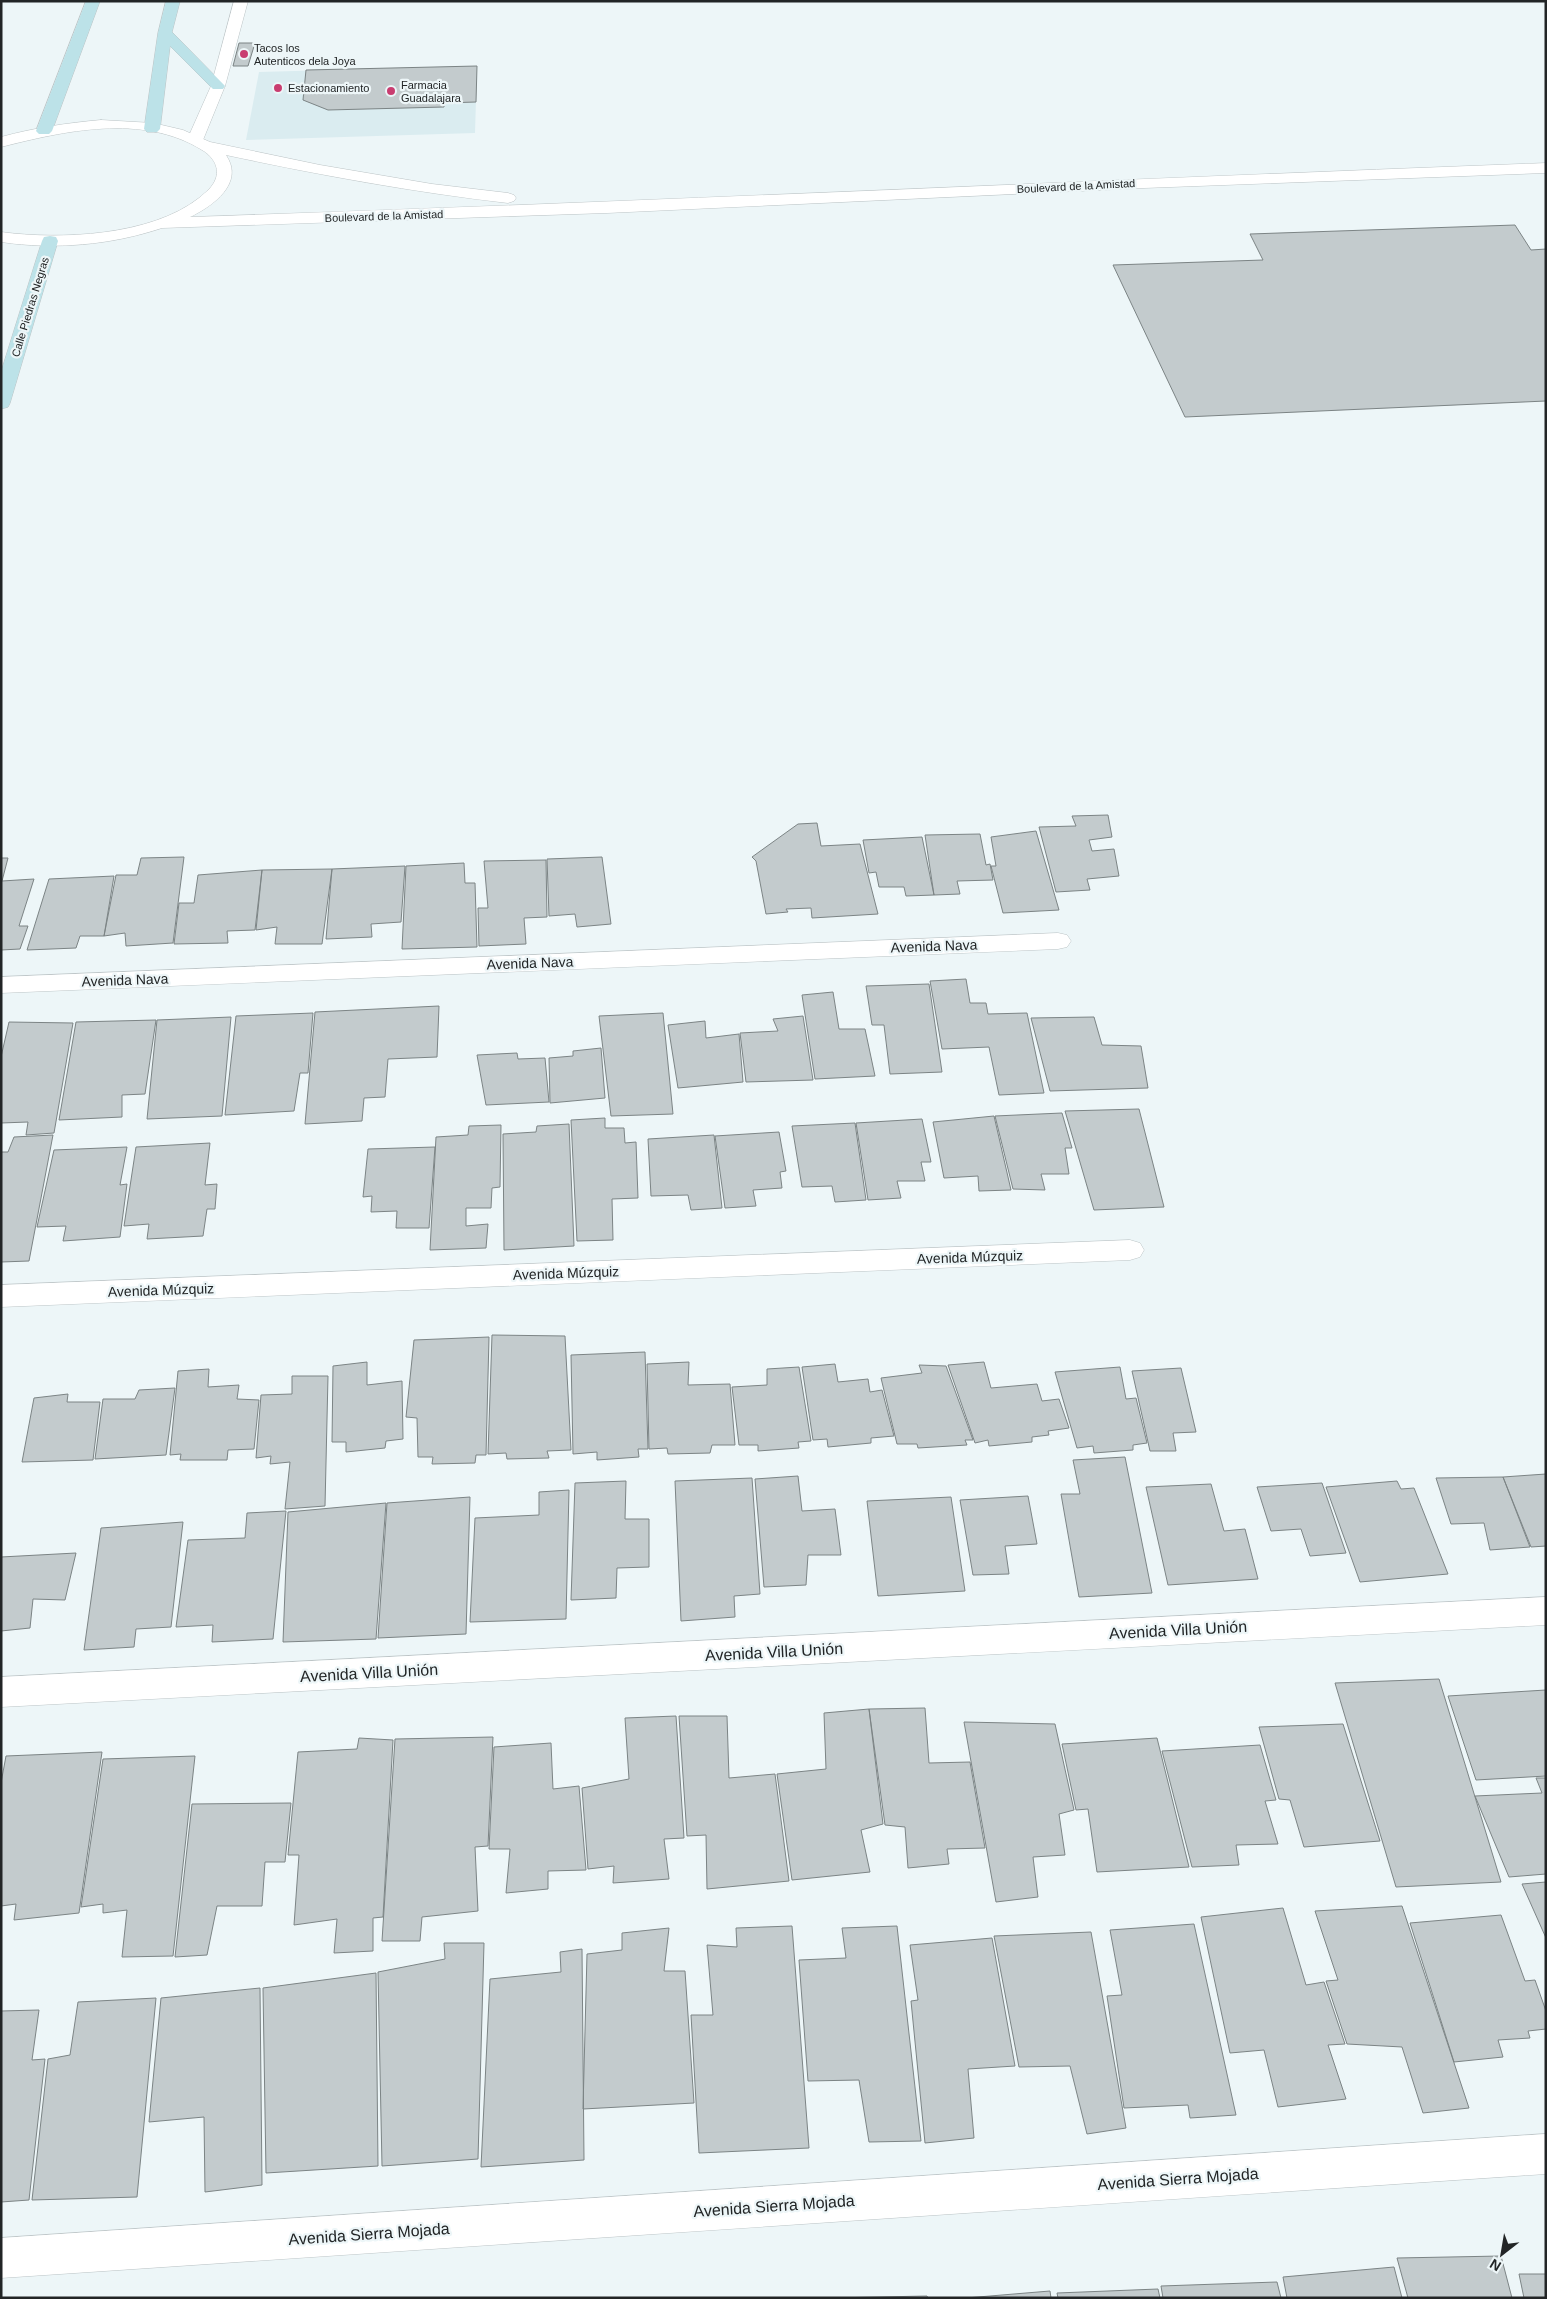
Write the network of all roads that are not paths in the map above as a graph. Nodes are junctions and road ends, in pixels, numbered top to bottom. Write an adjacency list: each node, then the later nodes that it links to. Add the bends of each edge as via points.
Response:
1 (94, 1): 7 (main road)
2 (173, 1): 4 (main road)
3 (241, 1): 5 (street)
4 (165, 33): 5 (main road); 6 (main road)
5 (218, 86): 9 (street)
6 (152, 128): 7 (street, Boulevard de la Amistad, via 100,126); 9 (street, Boulevard de la Amistad)
7 (44, 131): 8 (street, Boulevard de la Amistad)
8 (1, 142)
9 (201, 143): 11 (street, Boulevard de la Amistad, via 298,166 396,183); 12 (street, via 222,160 225,176 214,193 193,209)
10 (1546, 168): 11 (street, Boulevard de la Amistad)
11 (607, 208): 12 (street, Boulevard de la Amistad)
12 (161, 223): 14 (street, via 127,233)
13 (2, 238): 14 (street)
14 (50, 241): 15 (main road, Calle Piedras Negras)
15 (1, 403)
16 (1058, 941): 17 (street, Avenida Nava)
17 (1, 985)
18 (1130, 1250): 19 (street, Avenida Múzquiz)
19 (1, 1296)
20 (1546, 1611): 21 (street, Avenida Villa Unión)
21 (1, 1692)
22 (1546, 2154): 23 (street, Avenida Sierra Mojada)
23 (1, 2258)

